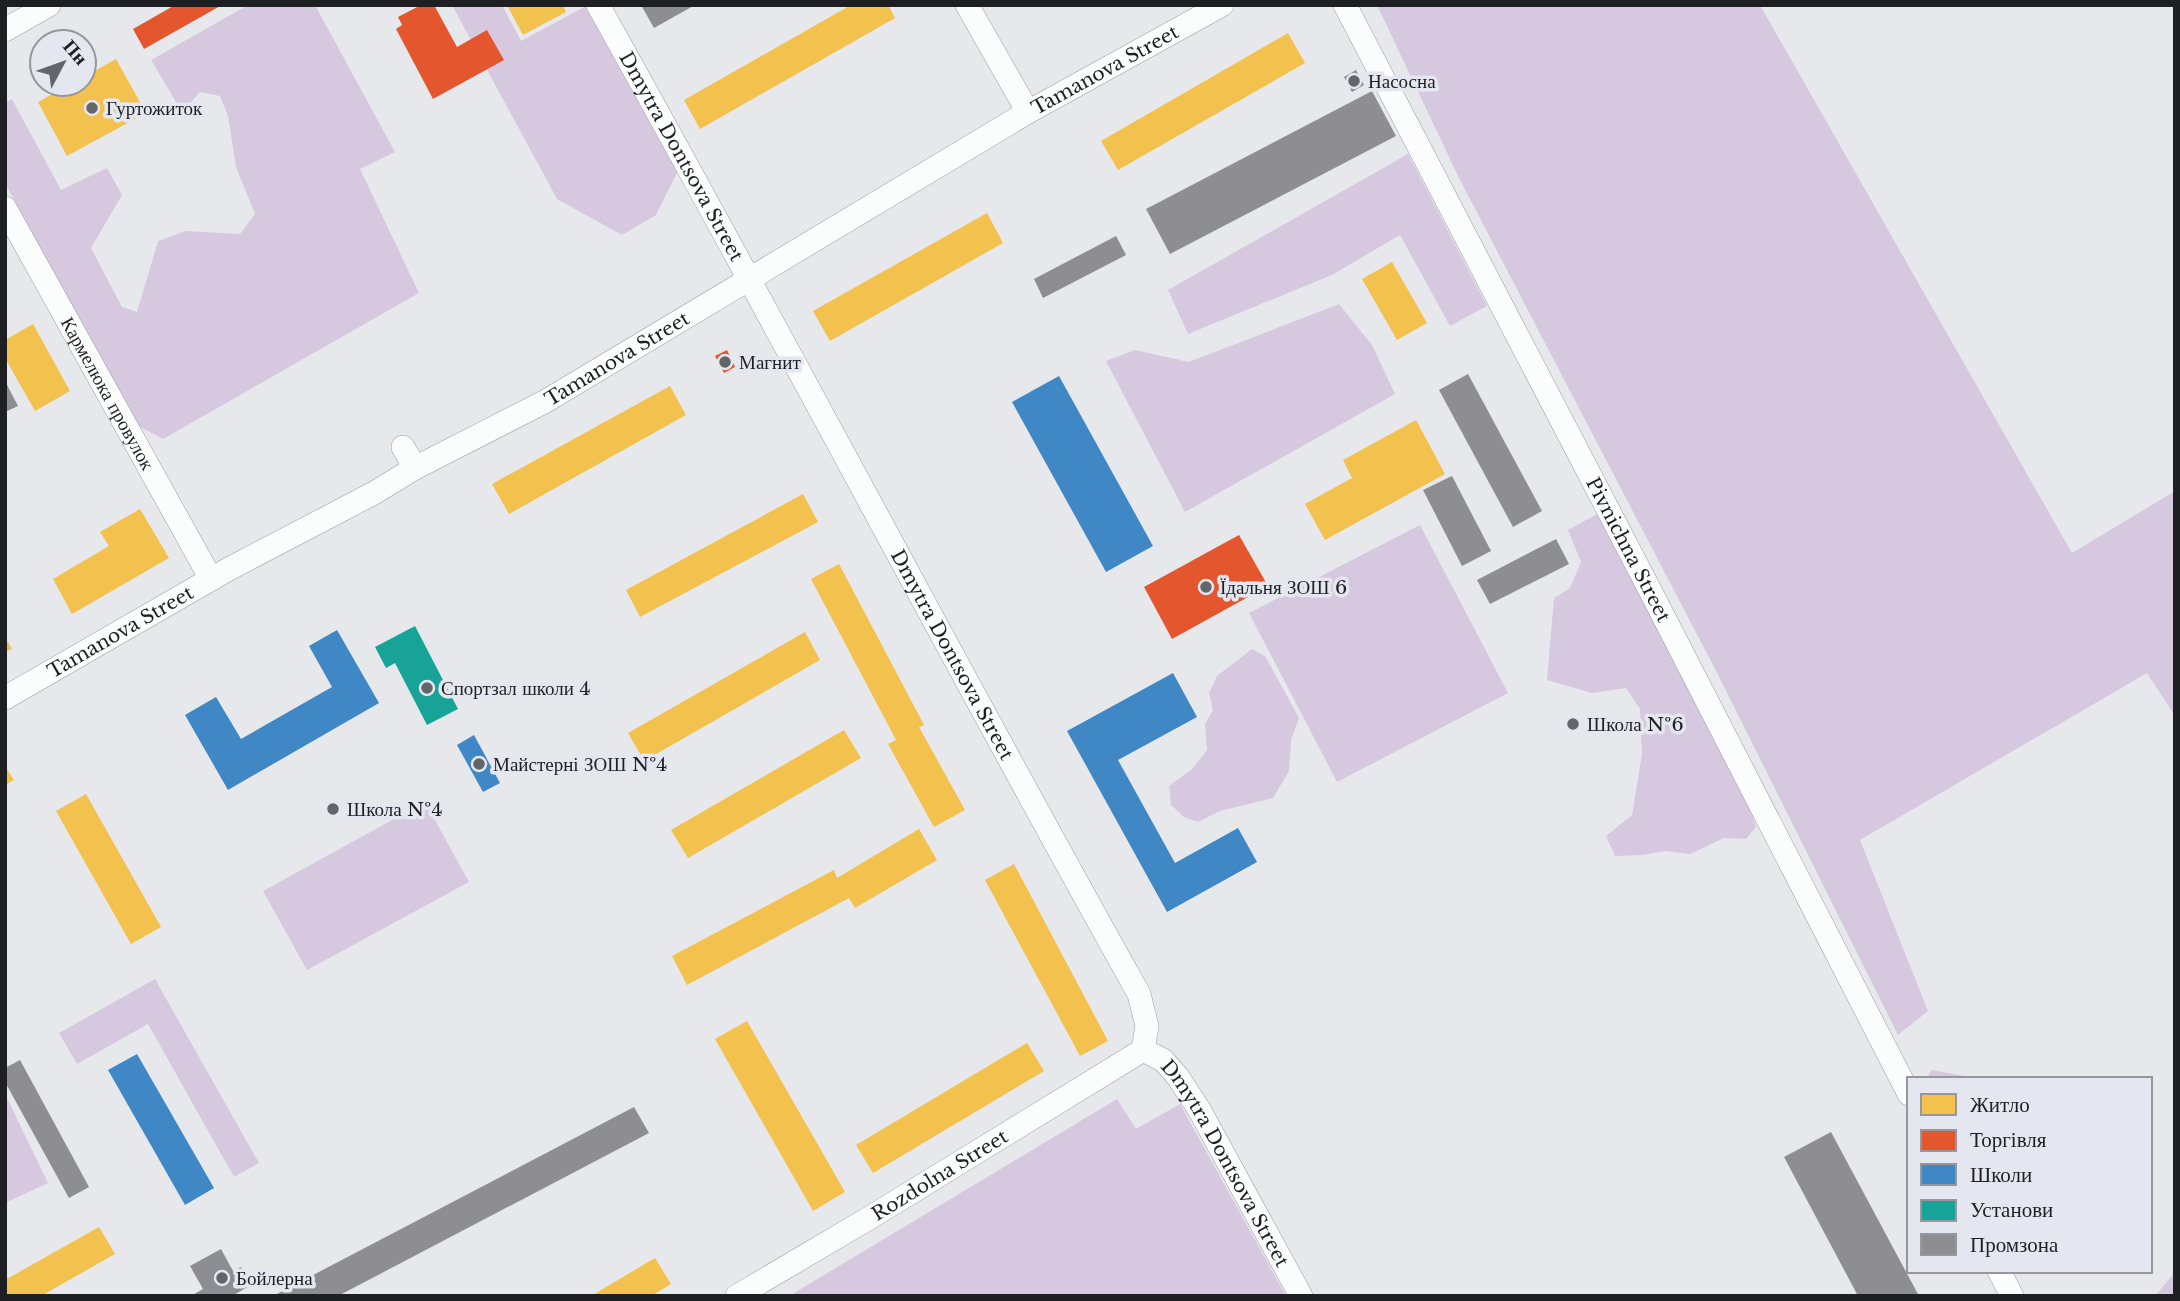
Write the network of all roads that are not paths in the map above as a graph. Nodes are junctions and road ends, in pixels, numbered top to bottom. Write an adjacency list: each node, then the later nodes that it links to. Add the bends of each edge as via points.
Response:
1 (50, 5): 6 (street)
2 (598, 5): 9 (street, Dmytra Dontsova Street)
3 (967, 5): 7 (street)
4 (1222, 5): 7 (street, Tamanova Street)
5 (1345, 5): 15 (street, Pivnichna Street)
6 (5, 30)
7 (1028, 112): 9 (street, Tamanova Street)
8 (5, 208): 12 (street, Кармелюка провулок)
9 (751, 280): 11 (street, Tamanova Street, via 546,401); 14 (street, Dmytra Dontsova Street, via 1139,994 1147,1026)
10 (403, 447): 11 (street)
11 (415, 468): 12 (street, Tamanova Street)
12 (211, 579): 13 (street, Tamanova Street)
13 (5, 698)
14 (1143, 1051): 17 (street, Rozdolna Street); 18 (street, Dmytra Dontsova Street, via 1163,1060 1186,1088)
15 (1907, 1090)
16 (2000, 1273): 19 (street)
17 (737, 1296)
18 (1301, 1296)
19 (2012, 1296)

